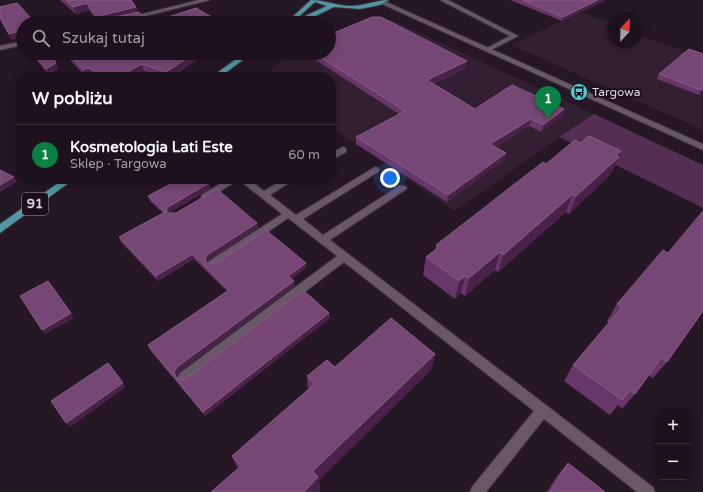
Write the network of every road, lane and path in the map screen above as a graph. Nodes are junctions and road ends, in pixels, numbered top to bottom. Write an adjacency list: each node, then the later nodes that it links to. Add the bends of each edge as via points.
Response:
1 (207, 0): 6 (street)
2 (315, 0): 5 (main road); 7 (main road)
3 (443, 0): 11 (street, via 515,36)
4 (384, 1): 5 (main road, via 359,7); 11 (street)
5 (332, 6): 8 (main road)
6 (139, 16)
7 (297, 16)
8 (311, 16)
9 (16, 45): 10 (street)
10 (0, 48)
11 (487, 50): 14 (street)
12 (239, 60): 13 (main road)
13 (222, 72)
14 (703, 147)
15 (343, 150): 16 (street)
16 (336, 154)
17 (374, 170): 25 (street)
18 (63, 184): 26 (main road, 91)
19 (226, 184): 24 (street)
20 (250, 184): 23 (street)
21 (283, 184): 23 (street)
22 (402, 188): 27 (street)
23 (264, 195): 25 (street)
24 (194, 203)
25 (292, 217): 27 (street); 29 (street)
26 (0, 229)
27 (323, 240): 28 (street)
28 (344, 256): 30 (street); 31 (street)
29 (213, 264)
30 (184, 377)
31 (543, 410): 32 (street); 33 (street)
32 (477, 492)
33 (648, 492)

